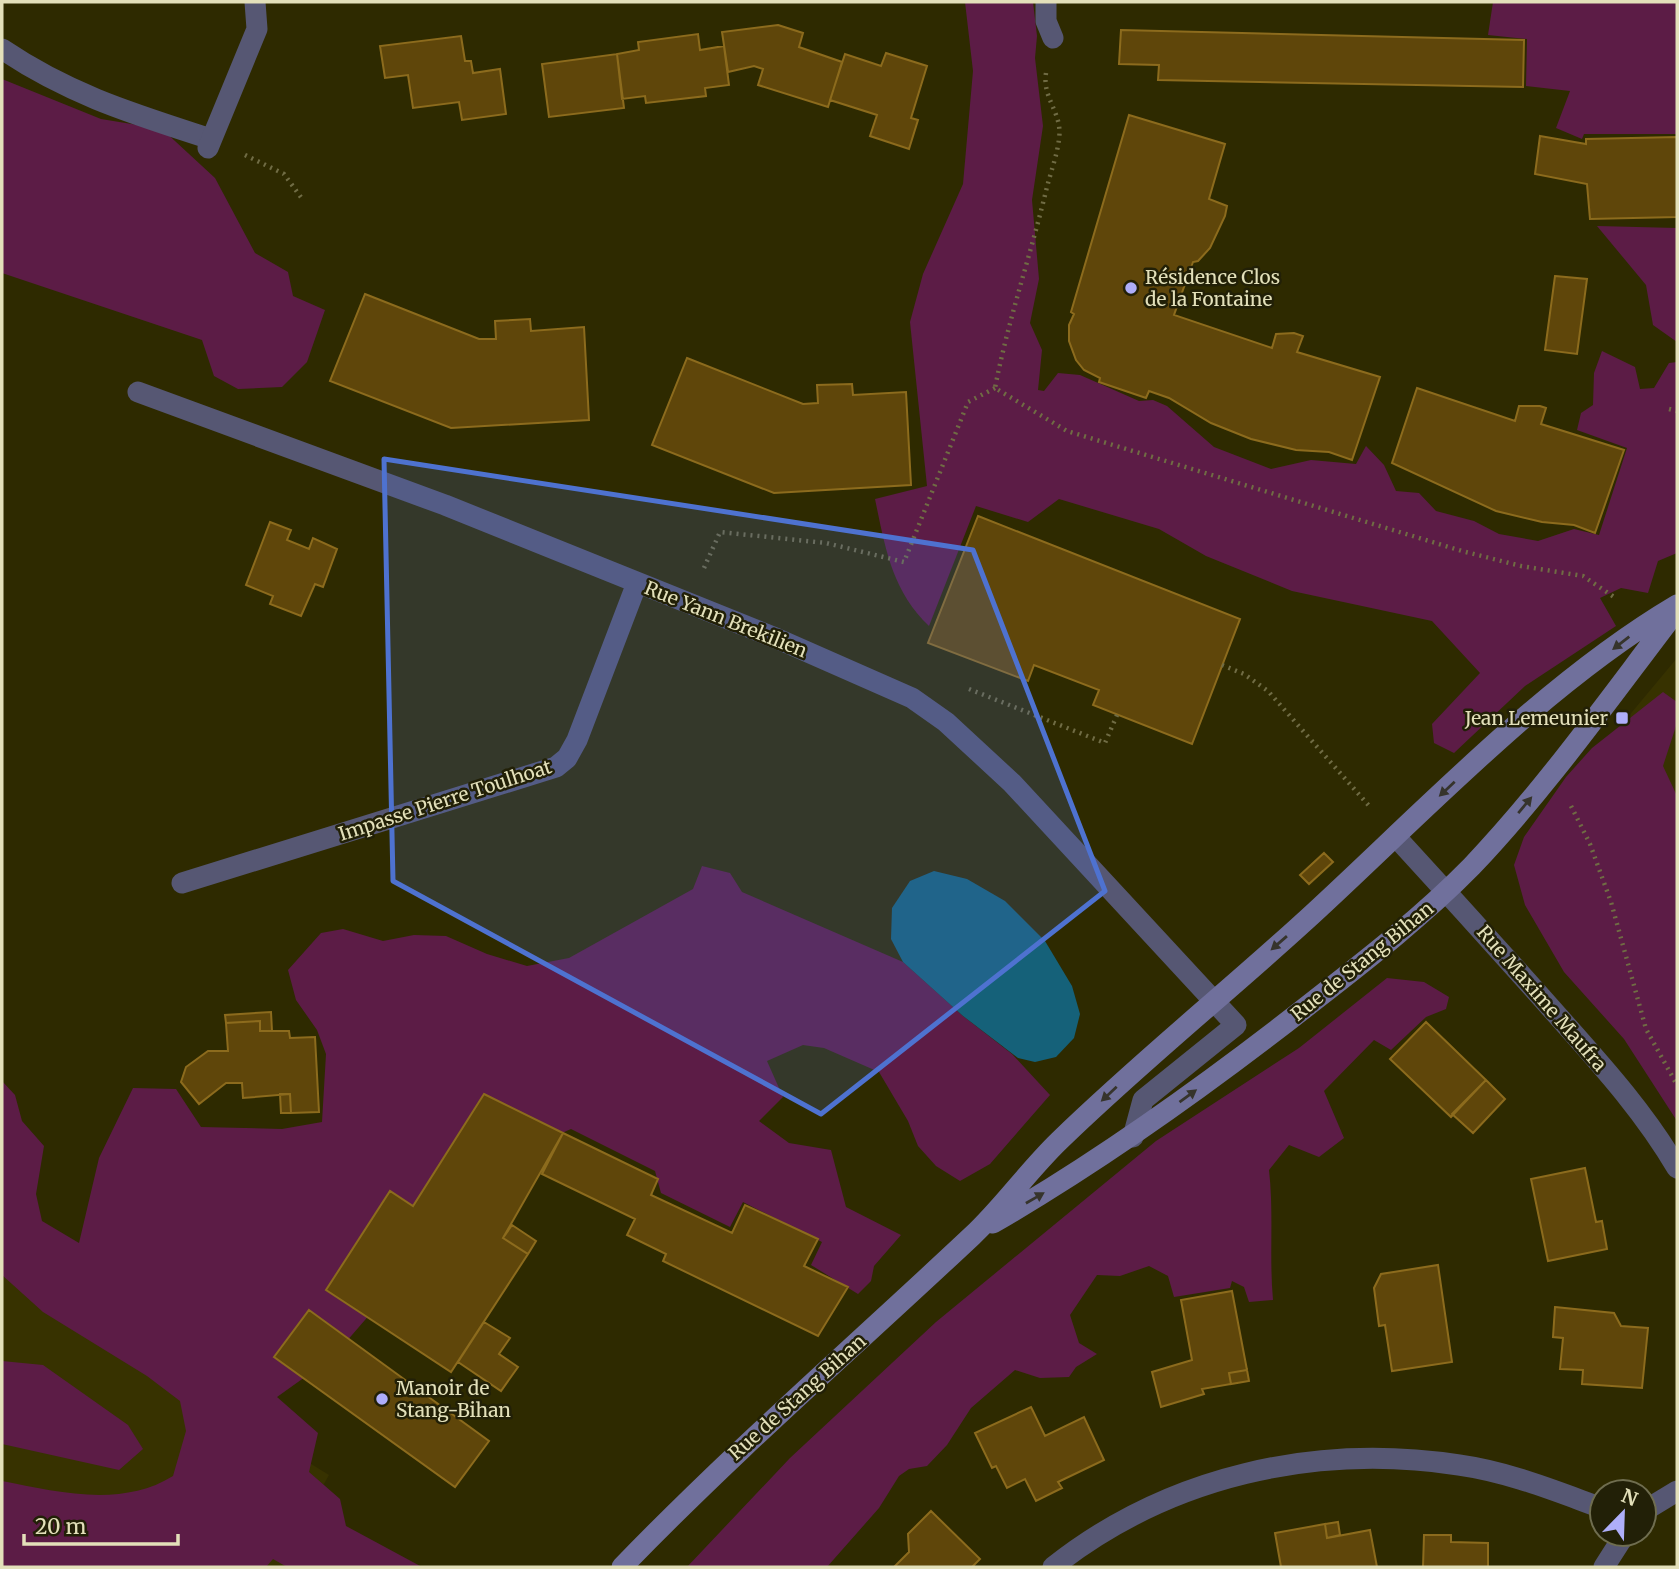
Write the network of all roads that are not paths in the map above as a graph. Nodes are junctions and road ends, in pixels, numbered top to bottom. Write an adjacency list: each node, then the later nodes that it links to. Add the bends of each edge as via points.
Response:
1 (255, 2): 4 (street, via 257,29 210,144 43,77)
2 (1045, 2): 3 (street)
3 (1053, 38)
4 (2, 50)
5 (138, 392): 6 (street, Rue Yann Brekilien, via 373,477)
6 (637, 583): 9 (street, Impasse Pierre Toulhoat, via 577,740 556,767); 11 (street, Rue Yann Brekilien, via 886,684 946,722 1012,783)
7 (1677, 608): 8 (street, Rue de Stang Bihan, one-way to 8, via 1647,623 1502,738); 10 (street, Rue de Stang Bihan, one-way to 7, via 1549,777)
8 (1396, 837): 10 (street, Rue Maxime Maufra); 11 (street, Rue de Stang Bihan, one-way to 11)
9 (182, 883)
10 (1446, 891): 12 (street, Rue de Stang Bihan, one-way to 10, via 1359,967); 13 (street, Rue Maxime Maufra, via 1643,1114)
11 (1214, 1001): 12 (street, Rue Yann Brekilien, via 1236,1025 1143,1100); 14 (street, Rue de Stang Bihan, one-way to 14, via 1056,1143)
12 (1133, 1137): 14 (street, Rue de Stang Bihan, one-way to 12)
13 (1677, 1168)
14 (976, 1232): 19 (street, Rue de Stang Bihan, via 710,1476)
15 (1677, 1491): 17 (street)
16 (1588, 1503): 20 (street, via 1542,1485 1461,1465 1377,1457 1303,1461 1193,1488 1098,1535)
17 (1658, 1503)
18 (1616, 1548): 21 (street)
19 (622, 1567)
20 (1053, 1567)
21 (1604, 1567)

